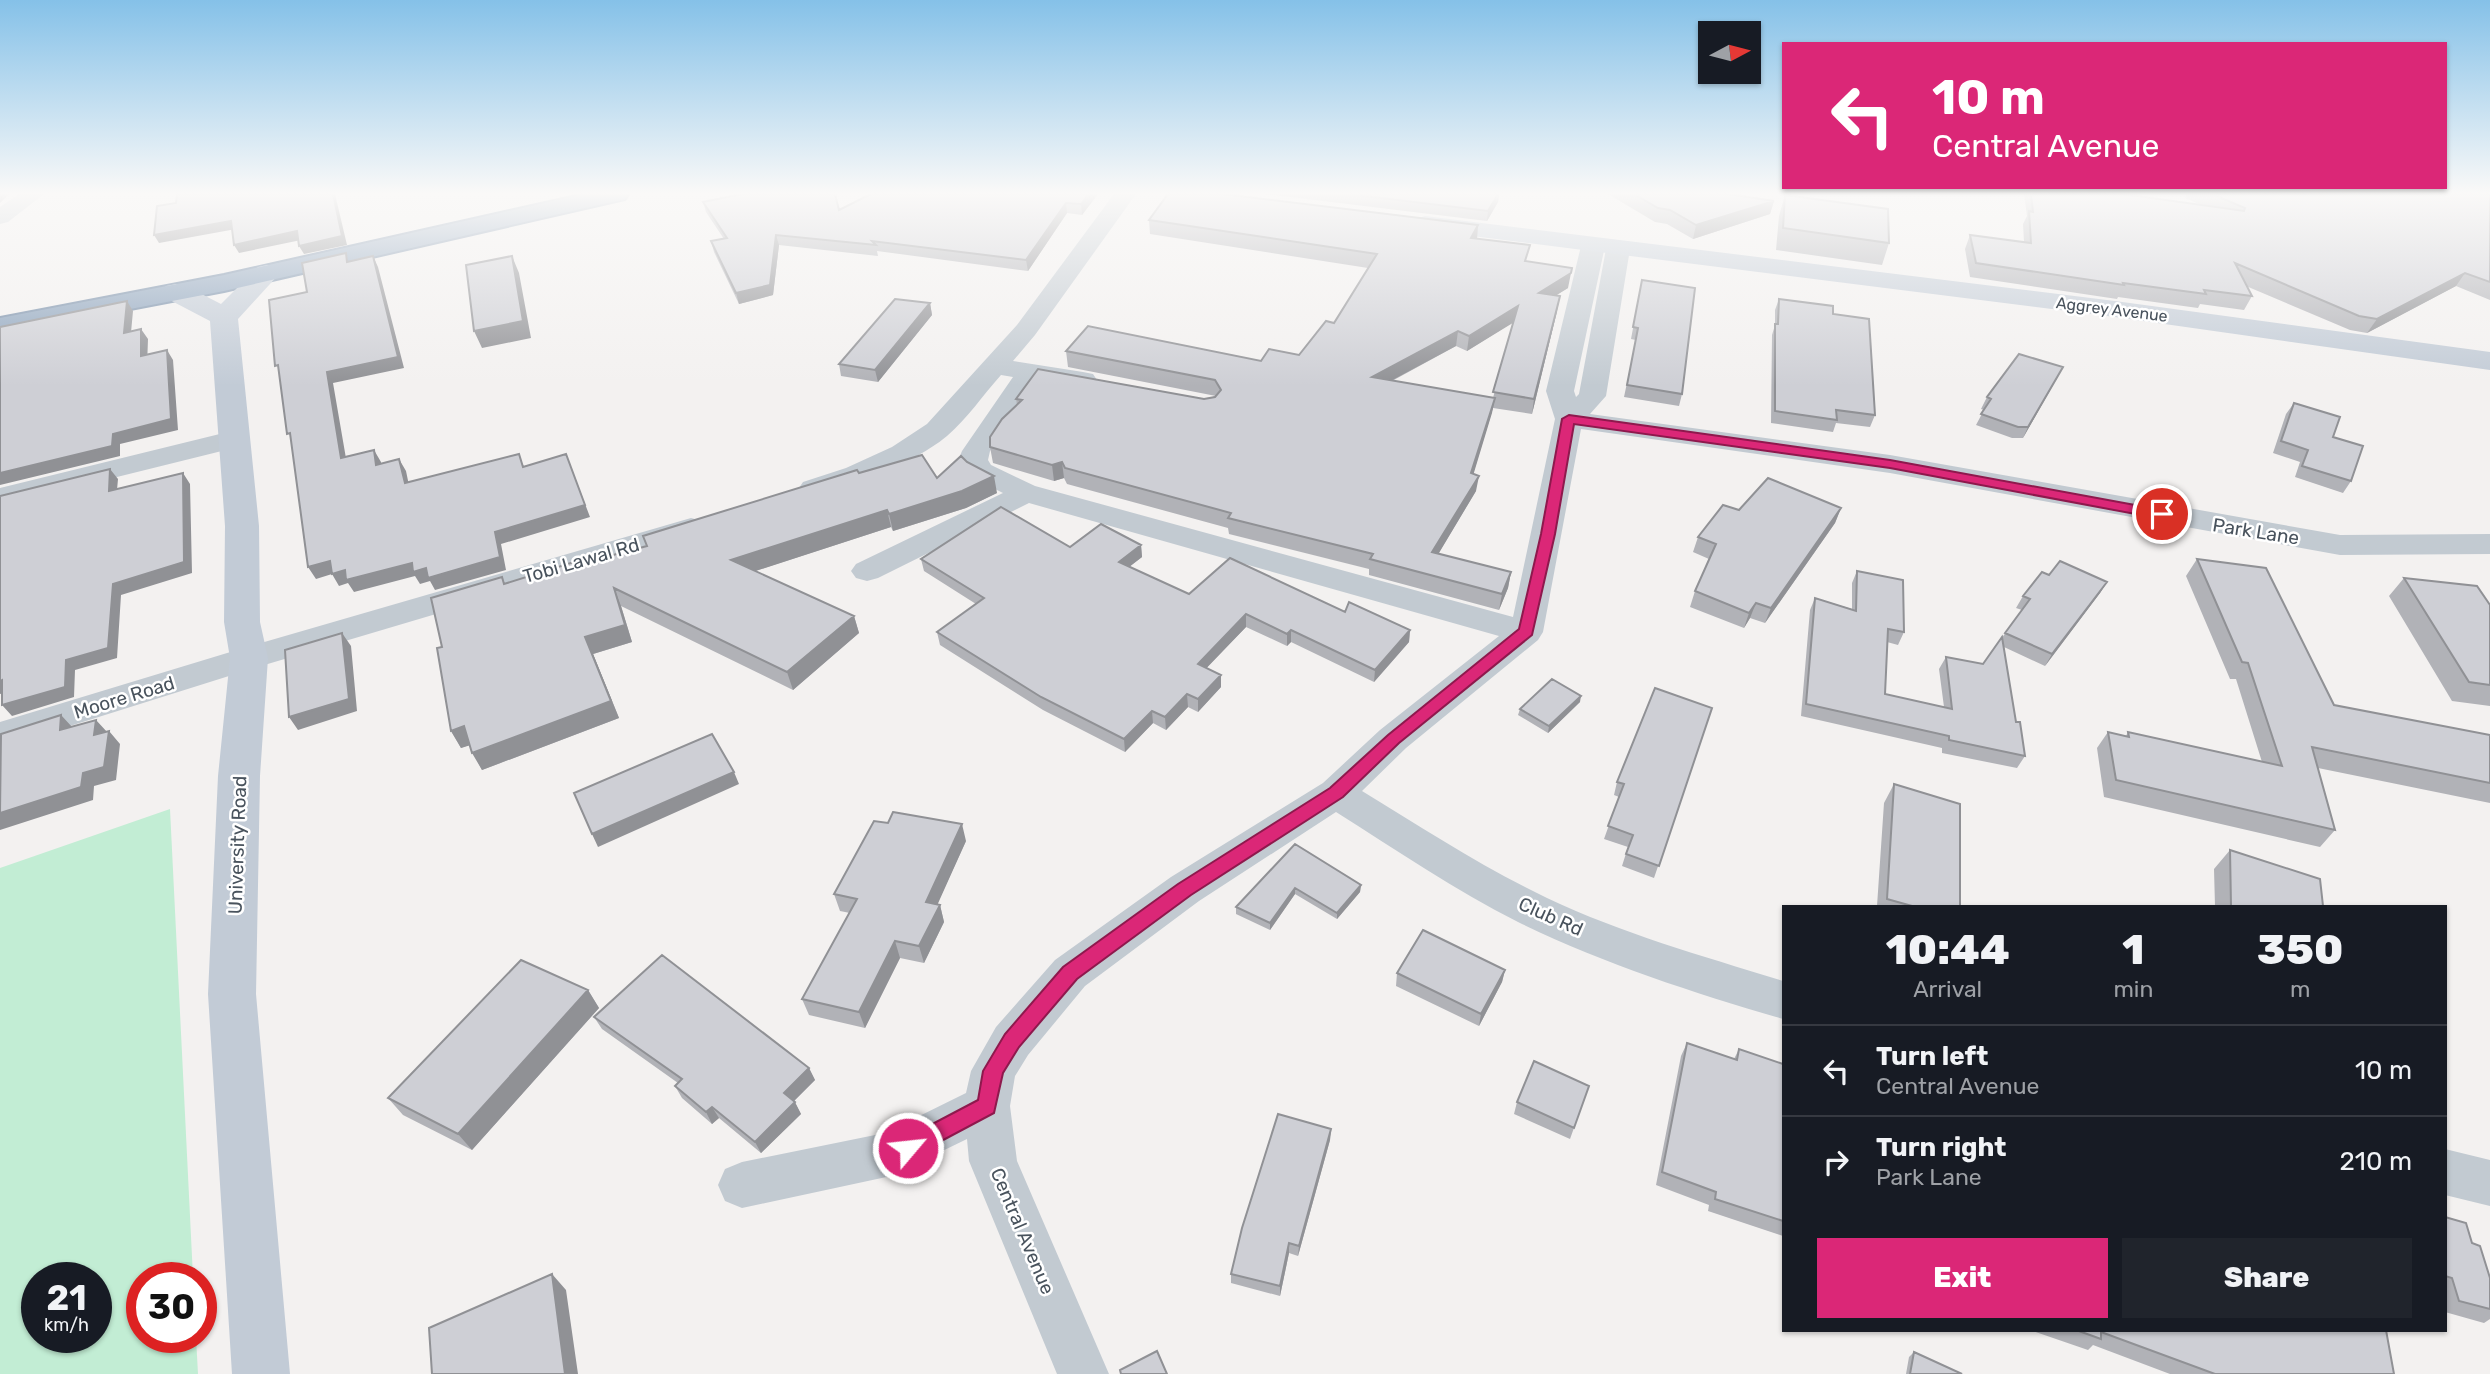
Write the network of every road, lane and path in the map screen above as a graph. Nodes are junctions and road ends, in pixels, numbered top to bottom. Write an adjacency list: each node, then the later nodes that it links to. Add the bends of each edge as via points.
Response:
1 (287, 258): 11 (highway)
2 (333, 258): 7 (highway)
3 (1078, 258): 15 (street)
4 (1600, 258): 8 (street)
5 (1607, 258): 10 (street)
6 (1697, 258): 14 (main road, Aggrey Avenue)
7 (267, 273): 9 (highway); 12 (main road)
8 (1583, 288): 10 (street); 18 (street, via 1560,391)
9 (176, 292): 12 (main road); 13 (highway)
10 (1609, 292): 18 (street, via 1592,396)
11 (0, 317)
12 (224, 317): 19 (main road, University Road)
13 (0, 327)
14 (2490, 361)
15 (997, 366): 16 (street); 21 (street, via 937,430 902,453)
16 (1031, 370): 17 (street); 20 (street, via 973,461 981,471)
17 (1111, 386)
18 (1569, 419): 24 (street, Park Lane, via 1890,464 2340,545); 26 (street)
19 (236, 439): 22 (street); 27 (main road, University Road, via 242,622)
20 (1024, 492): 25 (street); 26 (street)
21 (793, 494)
22 (0, 498)
23 (719, 519): 27 (street, Tobi Lawal Rd)
24 (2490, 544)
25 (867, 571)
26 (1526, 632): 29 (street, Central Avenue, via 1394,739)
27 (248, 658): 28 (street, Moore Road); 35 (main road, University Road, via 232,994)
28 (0, 735)
29 (1336, 793): 30 (street, Club Rd, via 1533,910 1625,949); 31 (street, Central Avenue, via 1185,890 1070,973 1012,1041 993,1071)
30 (1782, 1000)
31 (987, 1106): 34 (street, via 891,1154); 36 (street, Central Avenue, via 993,1161)
32 (2447, 1172): 33 (street)
33 (2490, 1183)
34 (741, 1185)
35 (261, 1374)
36 (1083, 1374)

